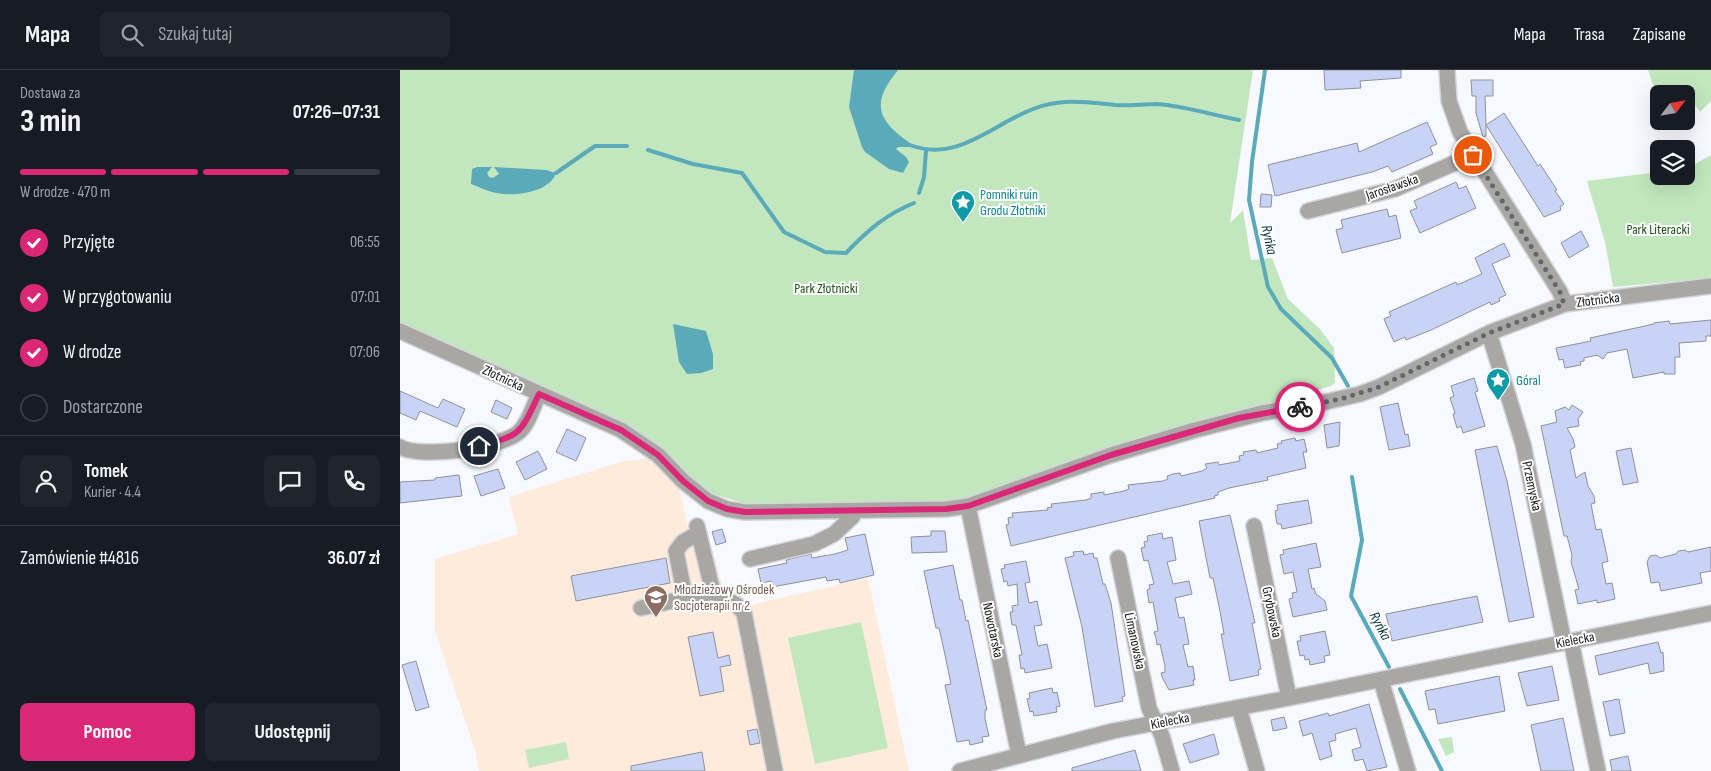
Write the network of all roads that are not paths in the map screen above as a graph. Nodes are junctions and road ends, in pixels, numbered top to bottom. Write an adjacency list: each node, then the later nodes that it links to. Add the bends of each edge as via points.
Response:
1 (1447, 70): 2 (street, via 1449,101)
2 (1473, 155): 3 (street, Jarosławska, via 1395,190); 5 (street, via 1560,292)
3 (1308, 211)
4 (1711, 286): 5 (street, Złotnicka)
5 (1564, 304): 7 (street, Złotnicka)
6 (400, 331): 8 (street, Złotnicka)
7 (1489, 333): 10 (street, Złotnicka, via 1360,394 1195,430 1111,455); 19 (street, Przemyska, via 1523,444)
8 (539, 394): 9 (street, via 524,426 506,439 465,450 424,454); 11 (street, Złotnicka, via 640,442 714,504 745,512)
9 (400, 447)
10 (968, 506): 11 (street, Złotnicka); 24 (street, Nowotarska)
11 (853, 511): 14 (street, via 853,516 834,534 814,544)
12 (1254, 526): 21 (street, Grybowska)
13 (1118, 558): 23 (street, Limanowska)
14 (750, 559)
15 (713, 592): 16 (street); 16 (street, via 697,530 676,551); 25 (street, via 737,604 744,613)
16 (685, 597): 17 (street)
17 (641, 608)
18 (1711, 613): 19 (street, Kielecka)
19 (1568, 641): 20 (street, Kielecka); 30 (street, Przemyska)
20 (1381, 680): 21 (street, Kielecka); 29 (street)
21 (1290, 698): 22 (street, Kielecka)
22 (1239, 708): 23 (street, Kielecka); 28 (street)
23 (1155, 724): 24 (street, Kielecka, via 1113,731); 27 (street, Limanowska, via 1162,736)
24 (1019, 755): 26 (street, Kielecka)
25 (775, 771)
26 (960, 771)
27 (1172, 771)
28 (1257, 771)
29 (1408, 771)
30 (1598, 771)

